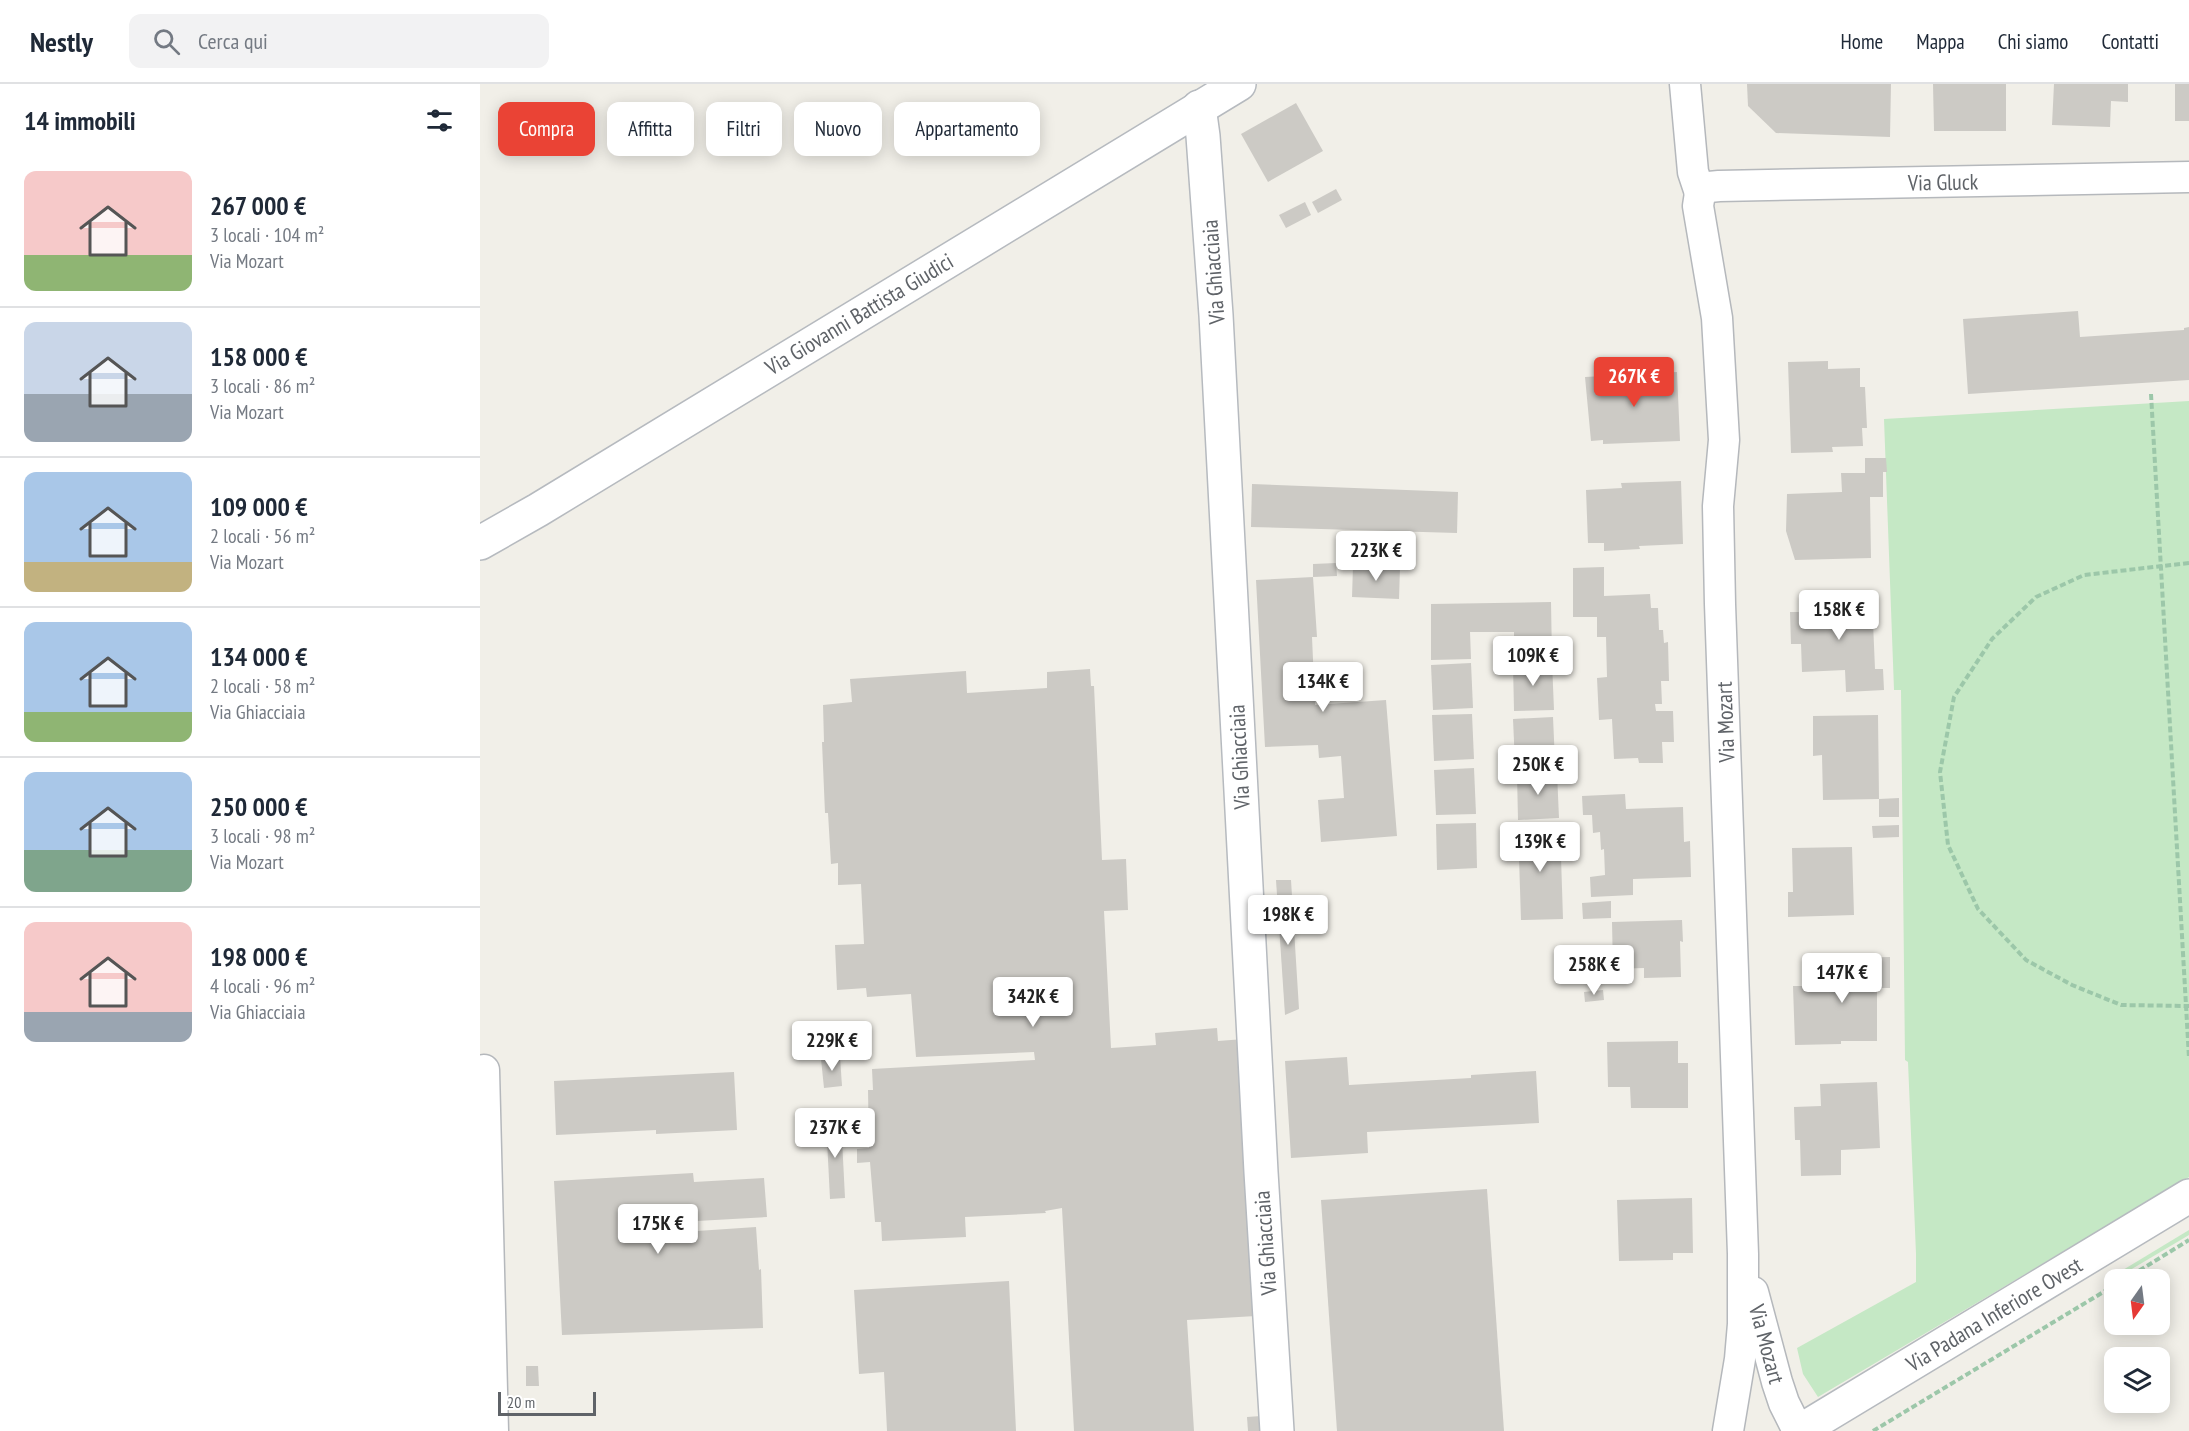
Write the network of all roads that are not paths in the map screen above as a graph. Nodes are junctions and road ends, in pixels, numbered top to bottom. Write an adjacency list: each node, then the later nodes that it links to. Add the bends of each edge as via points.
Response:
1 (1239, 84): 3 (street, Via Giovanni Battista Giudici)
2 (1685, 84): 5 (street, Via Mozart, via 1693,172)
3 (1198, 95): 6 (street, Via Giovanni Battista Giudici); 11 (street, Via Ghiacciaia, via 1216,315)
4 (2189, 177): 5 (street, Via Gluck, via 1719,186)
5 (1700, 193): 9 (street, Via Mozart, via 1698,206 1717,318 1724,440 1718,506)
6 (480, 543)
7 (484, 1070): 10 (street)
8 (2189, 1196): 13 (street, Via Padana Inferiore Ovest)
9 (1743, 1254): 12 (street, Via Mozart, via 1743,1324); 13 (street, Via Mozart, via 1777,1382)
10 (493, 1431)
11 (1277, 1431)
12 (1728, 1431)
13 (1799, 1431)

